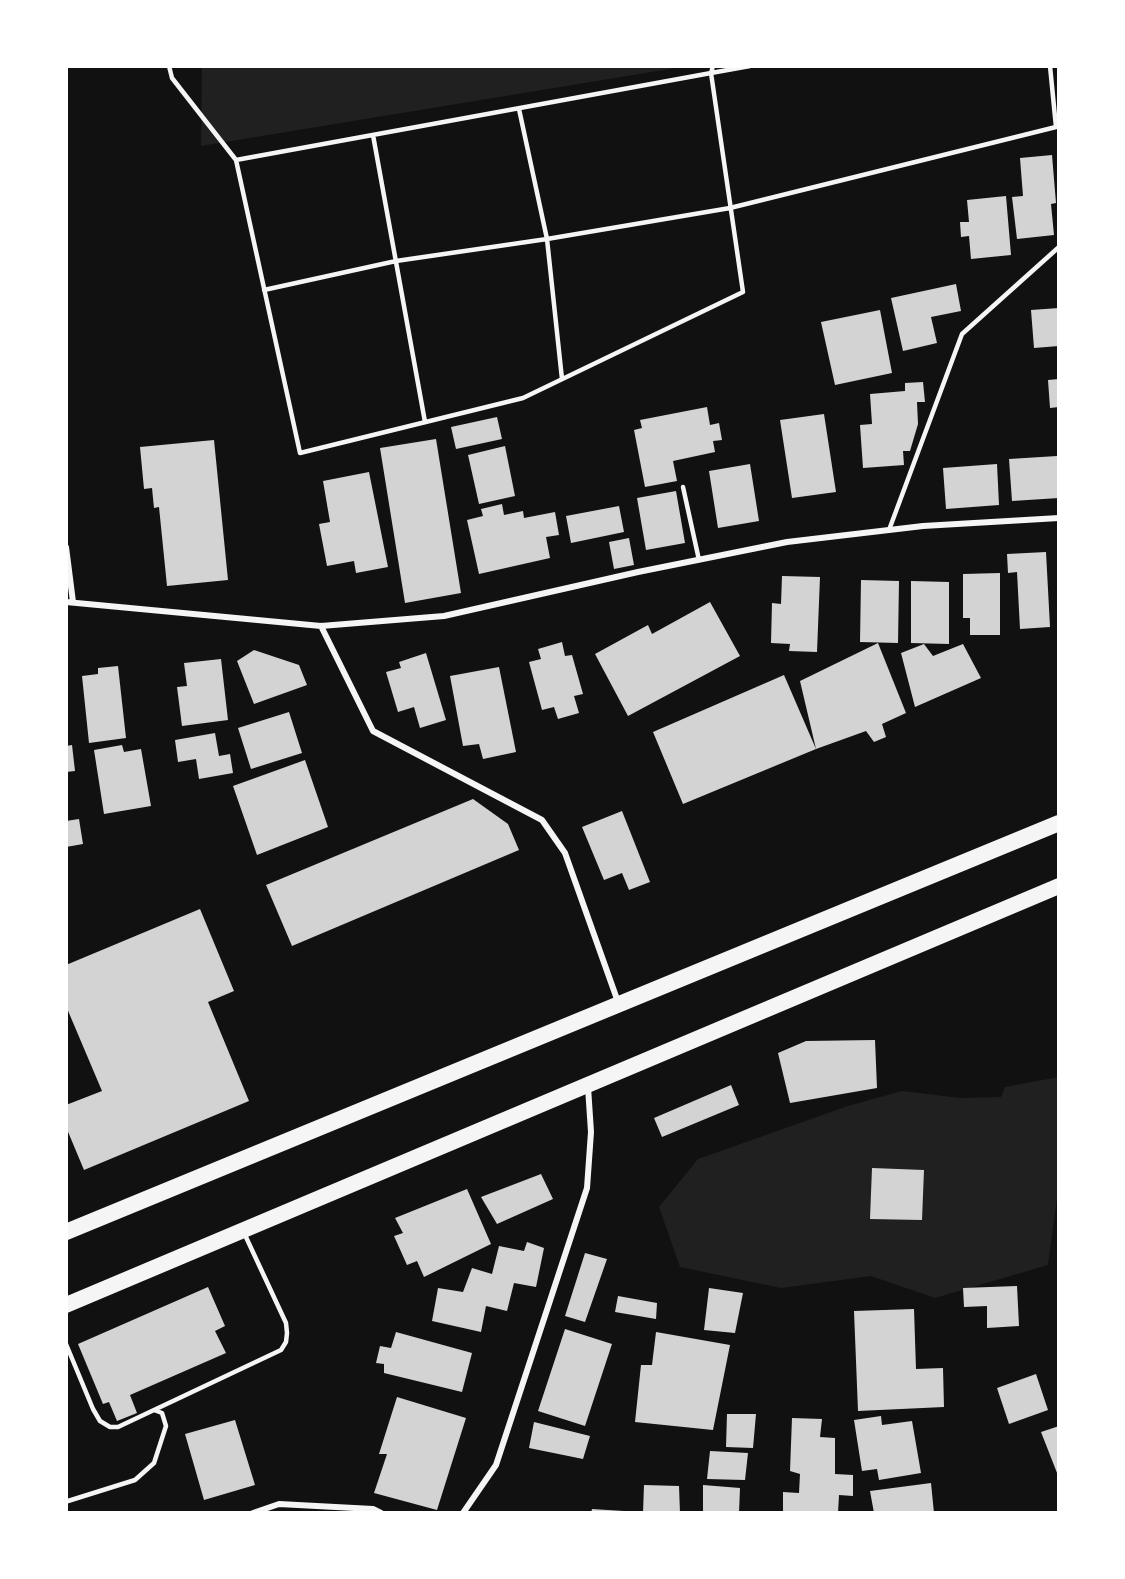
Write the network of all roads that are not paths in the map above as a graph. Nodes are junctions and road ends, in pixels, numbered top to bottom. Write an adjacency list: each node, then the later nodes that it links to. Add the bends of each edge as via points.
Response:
1 (169, 66): 9 (lane, via 172,78)
2 (713, 66): 5 (lane)
3 (750, 66): 5 (lane)
4 (1050, 66): 7 (lane)
5 (711, 74): 6 (lane); 10 (lane)
6 (519, 109): 8 (lane); 11 (lane)
7 (1058, 127): 10 (lane)
8 (374, 135): 9 (lane); 13 (lane)
9 (236, 160): 14 (lane)
10 (730, 208): 11 (lane); 15 (lane, via 742,292)
11 (547, 238): 13 (lane); 15 (lane)
12 (1059, 247): 19 (lane, via 962,333)
13 (396, 261): 14 (lane); 16 (lane)
14 (264, 290): 16 (lane, via 300,453)
15 (562, 379): 16 (lane, via 523,398)
16 (425, 422)
17 (683, 487): 21 (lane)
18 (1059, 519): 19 (street)
19 (889, 530): 21 (street, via 787,542)
20 (66, 547): 22 (street)
21 (699, 560): 23 (street, via 444,616)
22 (69, 602): 23 (street)
23 (321, 626): 26 (street, via 373,731 543,820 565,853)
24 (1059, 823): 26 (highway)
25 (1059, 886): 27 (highway)
26 (619, 1004): 29 (highway)
27 (588, 1083): 28 (highway); 36 (street, via 591,1132 587,1188 496,1465)
28 (243, 1230): 30 (highway); 32 (lane, via 286,1323 285,1342 280,1350)
29 (66, 1232)
30 (66, 1305)
31 (66, 1344): 32 (lane, via 100,1421 118,1427)
32 (154, 1410): 33 (lane, via 162,1413 166,1426 154,1463 135,1480)
33 (68, 1502)
34 (253, 1513): 35 (street, via 279,1504 373,1509)
35 (381, 1513)
36 (463, 1513)

